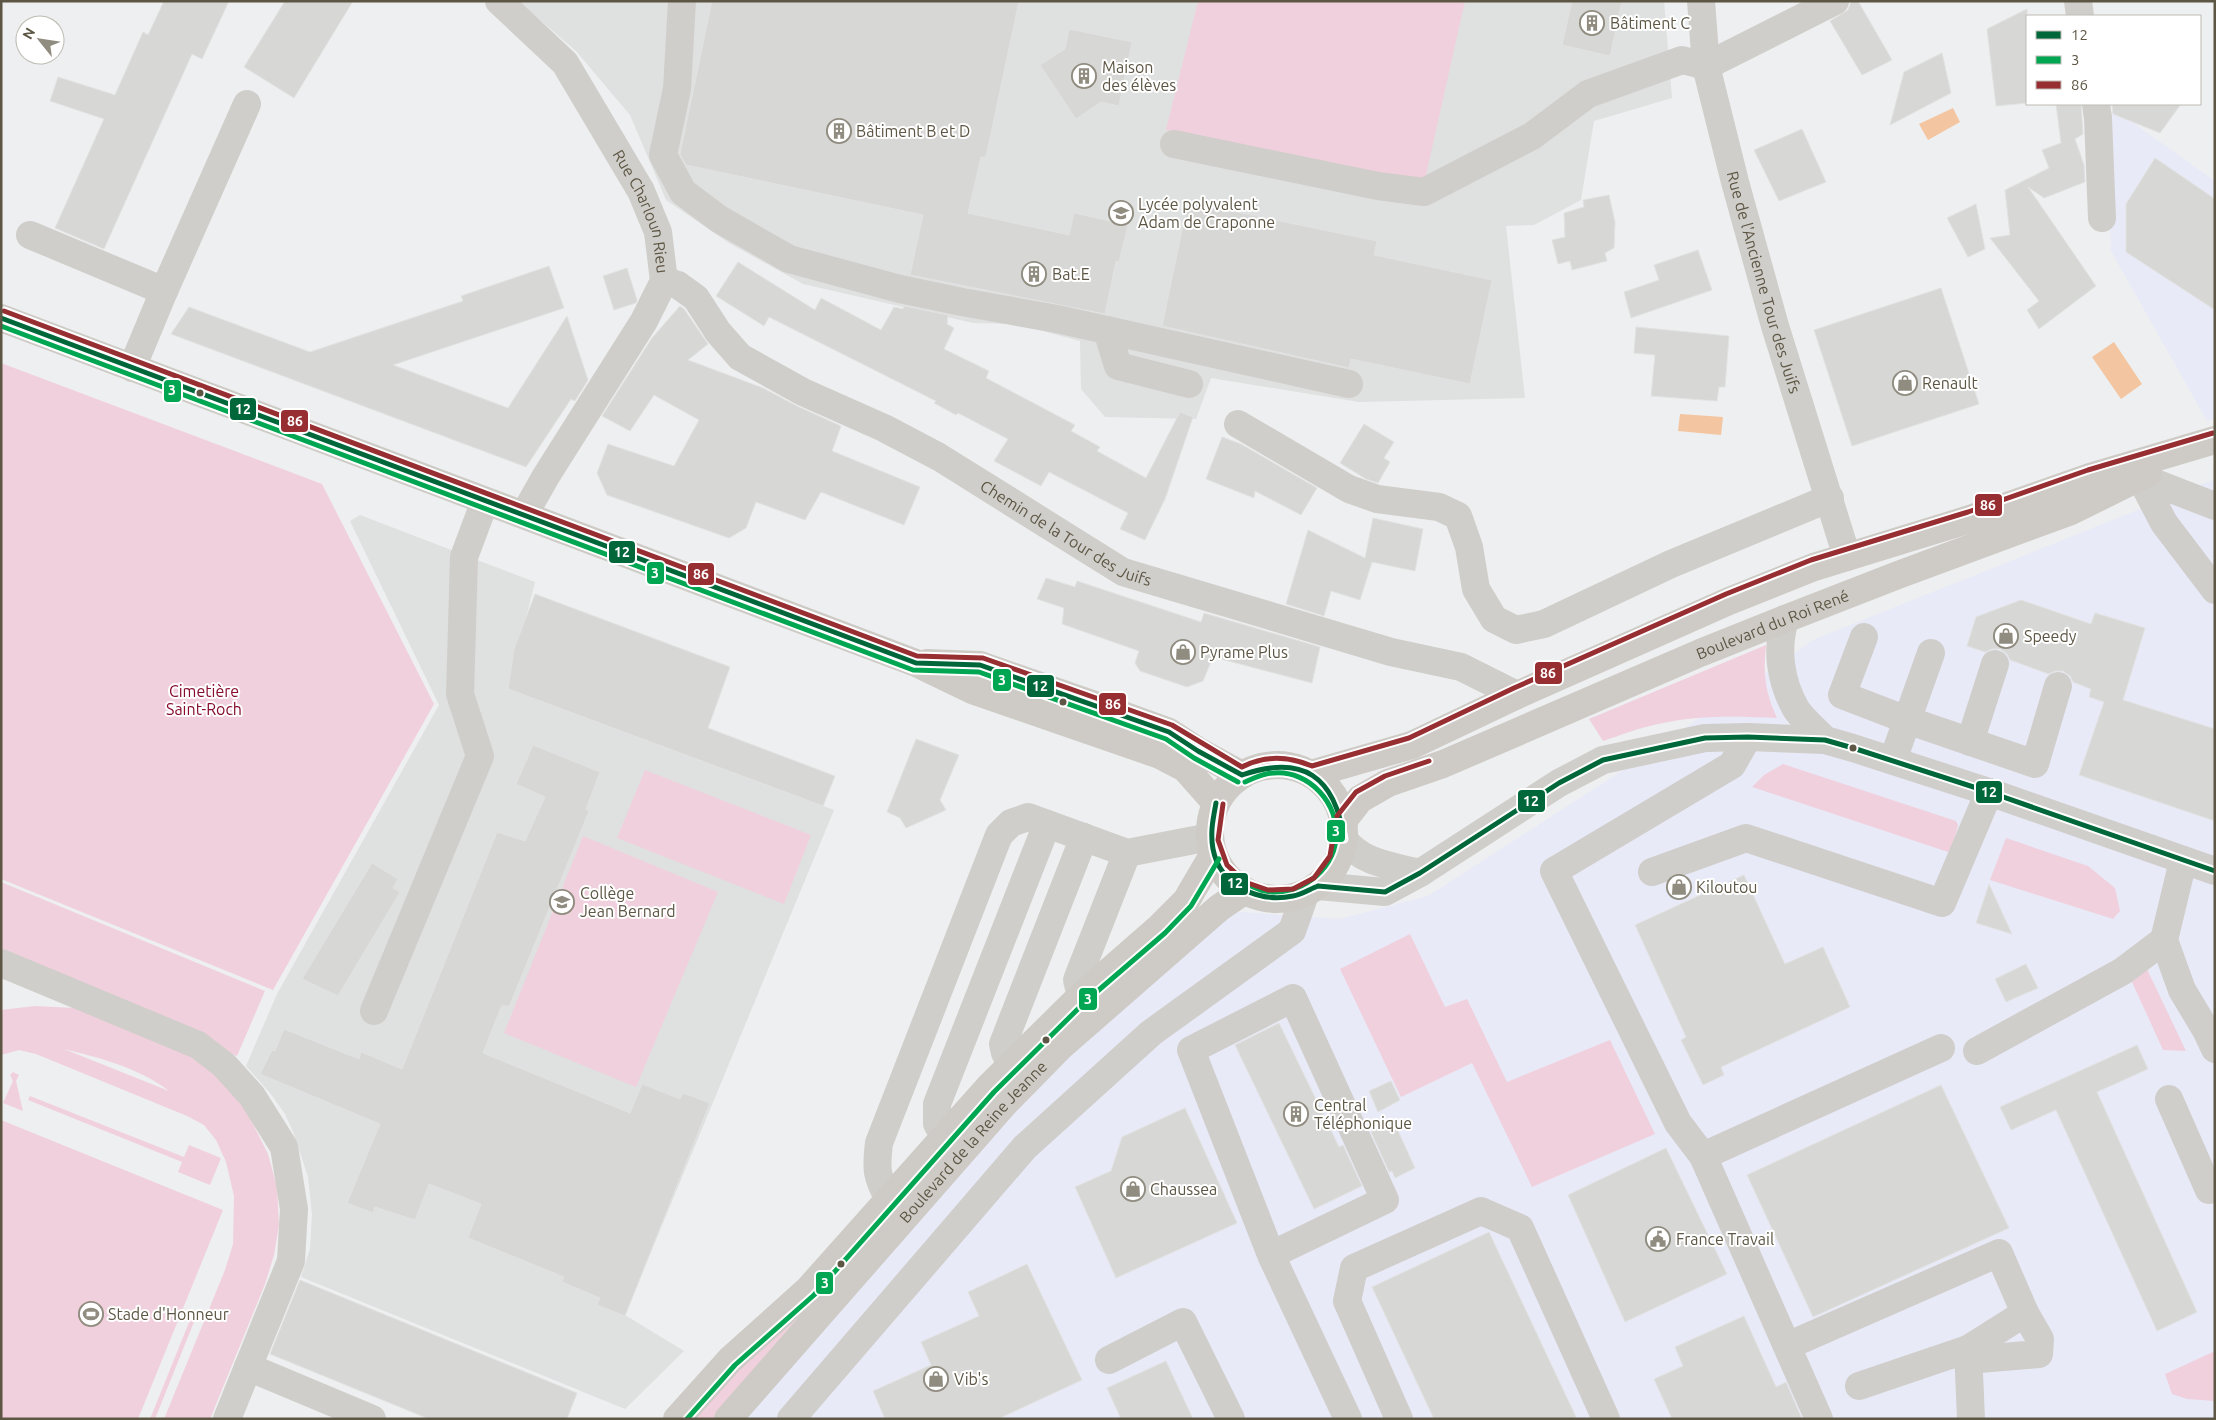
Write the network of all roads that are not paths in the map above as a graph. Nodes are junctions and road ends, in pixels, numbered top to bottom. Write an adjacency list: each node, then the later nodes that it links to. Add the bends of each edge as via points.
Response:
1 (499, 1): 13 (street, Rue Charloun Rieu, via 565,63 636,183 658,232)
2 (682, 1): 16 (street, via 677,89 663,155 683,192 719,219 789,259 900,289)
3 (1701, 1): 7 (street, Rue de l'Ancienne Tour des Juifs)
4 (1835, 1): 7 (street)
5 (2078, 1): 6 (street)
6 (2080, 15)
7 (1706, 66): 10 (street, via 1682,60 1588,94 1532,136 1424,192 1378,186); 23 (street, Rue de l'Ancienne Tour des Juifs, via 1775,326)
8 (247, 104): 14 (street)
9 (2096, 105): 11 (street)
10 (1174, 144)
11 (2102, 218)
12 (30, 235): 14 (street)
13 (664, 281): 26 (street, Rue Charloun Rieu, via 644,321); 35 (street, Chemin de la Tour des Juifs, via 678,285 696,298 718,332 740,356 803,392 884,428 940,458 1123,572 1391,652 1461,666)
14 (164, 291): 17 (street)
15 (1, 318): 17 (main road)
16 (1107, 330): 18 (street, via 1118,366); 19 (street)
17 (132, 368): 24 (main road)
18 (1189, 384)
19 (1350, 384)
20 (1238, 424): 23 (street, via 1349,489 1377,500 1439,507 1458,516 1469,547 1476,589 1494,619 1516,630 1544,624 1671,564)
21 (2213, 441): 22 (main road, Boulevard du Roi René); 27 (main road, Boulevard du Roi René, via 2090,477 1970,520)
22 (2140, 477): 25 (street); 28 (street, via 2164,523); 29 (main road, Boulevard du Roi René, via 2071,512 1898,574)
23 (1830, 498): 27 (street, Rue de l'Ancienne Tour des Juifs)
24 (485, 501): 26 (main road); 59 (street, via 464,556 460,694 480,756)
25 (2215, 506)
26 (524, 515): 32 (main road)
27 (1847, 557): 35 (main road, Boulevard du Roi René, via 1729,601)
28 (2215, 590)
29 (1786, 619): 38 (street, via 1780,636 1782,677 1797,710); 46 (main road, Boulevard du Roi René, via 1443,764 1388,783 1360,799)
30 (1864, 637): 36 (street, via 1842,696)
31 (1932, 653): 36 (street)
32 (916, 663): 42 (main road, via 989,668 1169,732); 44 (main road, via 972,690 1160,755 1185,768)
33 (1995, 664): 39 (street)
34 (2058, 686): 39 (street, via 2035,764)
35 (1517, 695): 41 (main road, Boulevard du Roi René, via 1412,745)
36 (1907, 720): 39 (street); 40 (street)
37 (1748, 737): 38 (street); 53 (street, via 1705,738 1602,760 1559,783); 66 (street, via 1732,765 1554,871 1678,1123)
38 (1825, 740): 40 (street)
39 (1970, 742)
40 (1892, 760): 43 (street)
41 (1311, 774): 42 (main road, via 1295,767 1276,765 1258,767); 46 (main road, via 1326,786 1337,802)
42 (1242, 775): 44 (main road, via 1227,787)
43 (1989, 792): 50 (street); 52 (street, via 1942,903 1746,838)
44 (1216, 803): 48 (main road, via 1210,820)
45 (1048, 824): 47 (street); 65 (street, via 937,1104 937,1124); 68 (street, via 1028,817 1011,823 999,835 880,1143 876,1167)
46 (1343, 830): 53 (street, via 1352,850 1371,861); 54 (main road, via 1339,856 1331,873)
47 (1084, 837): 49 (street); 63 (street, via 1004,1044)
48 (1211, 846): 49 (street); 55 (main road, via 1220,869); 58 (main road, Boulevard de la Reine Jeanne, via 1186,901)
49 (1127, 853): 58 (street, via 1077,980)
50 (2183, 861): 51 (street); 56 (street)
51 (2215, 871)
52 (1652, 872)
53 (1420, 873): 54 (street, via 1385,892)
54 (1311, 890): 55 (main road, via 1285,899 1264,899); 80 (street, via 1292,931 1151,1033 1025,1147)
55 (1244, 891): 79 (main road, Boulevard de la Reine Jeanne, via 1219,908 1061,1046 1004,1104)
56 (2164, 940): 60 (street, via 2182,990); 62 (street, via 2123,971)
57 (1, 963): 74 (street, via 198,1045 224,1065 252,1096 284,1147 294,1209 291,1261)
58 (1081, 996): 63 (main road, Boulevard de la Reine Jeanne)
59 (374, 1011)
60 (2212, 1035)
61 (1941, 1048): 66 (street)
62 (1977, 1051)
63 (1012, 1064): 65 (main road, Boulevard de la Reine Jeanne)
64 (2169, 1099): 67 (street, via 2209,1190)
65 (946, 1136): 68 (main road, Boulevard de la Reine Jeanne)
66 (1703, 1156): 71 (street)
67 (2215, 1187)
68 (889, 1199): 78 (main road, Boulevard de la Reine Jeanne, via 808,1290 730,1360)
69 (1271, 1255): 69 (street, via 1385,1200 1293,998 1190,1050); 82 (street)
70 (2025, 1313): 71 (street, via 1999,1253); 72 (street); 72 (street, via 2040,1339 2039,1354)
71 (1787, 1346): 85 (street)
72 (1968, 1355): 75 (street); 86 (street)
73 (1109, 1360): 81 (street, via 1183,1322)
74 (248, 1366): 76 (street); 77 (street)
75 (1859, 1386)
76 (227, 1419)
77 (372, 1419)
78 (677, 1419)
79 (728, 1419)
80 (791, 1419)
81 (1231, 1419)
82 (1348, 1419)
83 (1400, 1419): 84 (street, via 1347,1301 1354,1268 1482,1211 1520,1228)
84 (1606, 1419)
85 (1819, 1419)
86 (1971, 1419)

